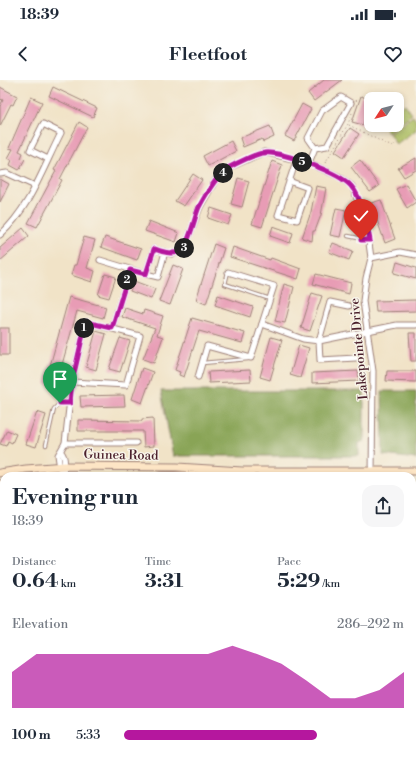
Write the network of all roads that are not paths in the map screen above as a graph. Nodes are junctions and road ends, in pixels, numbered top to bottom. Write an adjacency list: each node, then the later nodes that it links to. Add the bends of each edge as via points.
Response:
1 (315, 148): 1 (street, via 327,146 351,103 341,96 322,111 308,138); 4 (street)
2 (48, 159): 2 (street, via 61,133 43,124 30,150); 7 (street)
3 (296, 161): 4 (street, Lakepointe Drive); 6 (street); 11 (street, Lakepointe Drive, via 264,152 228,168 218,176 200,207 185,247 179,252)
4 (309, 163): 10 (street, Lakepointe Drive, via 340,177 352,186 366,221)
5 (0, 174): 7 (street, via 7,173)
6 (290, 181): 6 (street, via 278,215 297,220 308,188)
7 (35, 186): 8 (street, via 13,223)
8 (0, 235)
9 (348, 236): 10 (lane)
10 (370, 240): 13 (street, Lakepointe Drive)
11 (165, 252): 17 (street, via 154,249); 17 (street, via 158,277)
12 (416, 256): 13 (street, via 400,252)
13 (372, 258): 23 (street, Lakepointe Drive, via 363,301)
14 (100, 260): 15 (street)
15 (130, 270): 17 (street); 22 (street)
16 (228, 272): 18 (lane, via 224,284); 18 (street, via 274,286)
17 (146, 274)
18 (270, 299): 20 (street)
19 (349, 306): 24 (street, via 330,302)
20 (262, 324): 24 (street, via 303,339); 25 (street)
21 (416, 325): 23 (street)
22 (112, 328): 29 (street, via 86,322); 29 (street, via 140,336 126,385)
23 (367, 330): 24 (street); 41 (street, Lakepointe Drive, via 373,384)
24 (319, 341): 26 (street, via 320,360)
25 (251, 358): 27 (lane); 27 (street, via 208,346)
26 (356, 358)
27 (202, 363): 28 (street)
28 (198, 377)
29 (72, 382): 30 (street)
30 (70, 403): 31 (street); 33 (lane, via 60,403 54,409)
31 (65, 443): 32 (street); 34 (street, via 61,452 64,456)
32 (136, 443)
33 (46, 444)
34 (62, 466): 35 (main road, Guinea Road, via 177,467); 37 (main road, Guinea Road); 38 (street)
35 (242, 471): 39 (main road, Guinea Road); 40 (main road, Guinea Road)
36 (416, 471): 42 (main road, Guinea Road)
37 (6, 472)
38 (61, 472)
39 (226, 472)
40 (285, 472)
41 (371, 472)
42 (401, 472)

